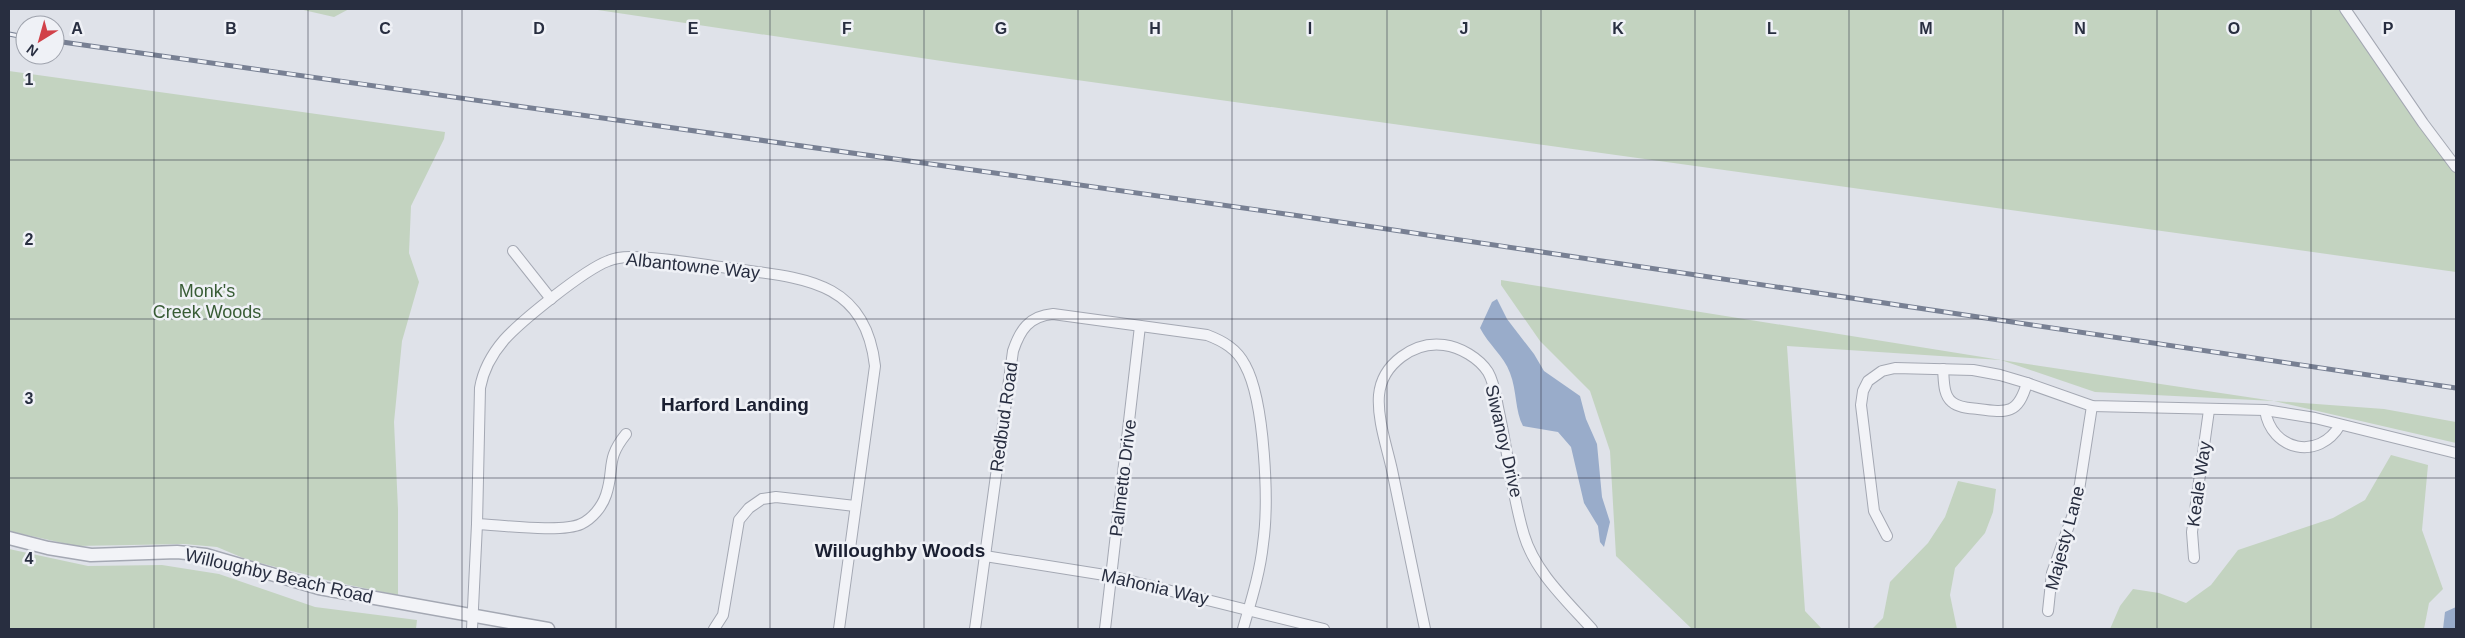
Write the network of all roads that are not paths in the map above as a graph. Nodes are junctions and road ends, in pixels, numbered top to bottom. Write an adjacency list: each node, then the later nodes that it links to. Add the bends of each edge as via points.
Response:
1 (2345, 9): 2 (street)
2 (2456, 167)
3 (513, 251): 4 (street)
4 (551, 299): 14 (street, Albantowne Way, via 595,267 630,257 800,278 842,296 865,325 872,341 875,366); 15 (street, Albantowne Way, via 504,340 482,375)
5 (1140, 326): 18 (street, Redbud Road, via 1053,314 1034,319 1022,330 1013,351); 20 (street, Palmetto Drive); 21 (street, Redbud Road, via 1207,335 1222,341 1235,352 1248,373 1258,414 1266,511 1258,576)
6 (1943, 369): 7 (street, via 2000,375); 7 (street, via 1948,397 1952,403 1962,407 2010,411 2021,400); 16 (street, via 1895,368 1882,371 1868,381 1863,391 1861,405 1874,511)
7 (2027, 383): 8 (street)
8 (2092, 406): 9 (street); 22 (street, Majesty Lane, via 2077,503 2052,574)
9 (2210, 410): 10 (street); 19 (street, Keale Way, via 2192,532)
10 (2265, 410): 11 (street); 11 (street, via 2274,434 2281,440 2304,447 2324,443)
11 (2340, 425): 13 (street)
12 (626, 434): 15 (street, via 612,454 604,500 582,524 561,528)
13 (2456, 453)
14 (855, 506): 26 (street, via 776,497 762,499 749,508 738,520 723,615); 27 (street, Albantowne Way)
15 (477, 524): 23 (street, Albantowne Way)
16 (1887, 536)
17 (9, 538): 23 (street, Willoughby Beach Road, via 91,555 177,552 206,555 319,588)
18 (985, 556): 20 (street, Mahonia Way); 28 (street, Redbud Road)
19 (2194, 558)
20 (1111, 576): 21 (street, Mahonia Way); 29 (street, Palmetto Drive)
21 (1248, 610): 30 (street, Redbud Road); 31 (street, Mahonia Way)
22 (2048, 610)
23 (474, 614): 24 (street, Albantowne Way); 25 (street, Willoughby Beach Road)
24 (472, 629)
25 (548, 629)
26 (714, 629)
27 (839, 629)
28 (975, 629)
29 (1105, 629)
30 (1243, 629)
31 (1324, 629)
32 (1425, 629): 33 (street, Siwanoy Drive, via 1379,395 1387,374 1401,358 1415,348 1430,344 1461,350 1477,360 1487,372 1494,387 1524,535 1531,554 1542,572)
33 (1592, 629)

